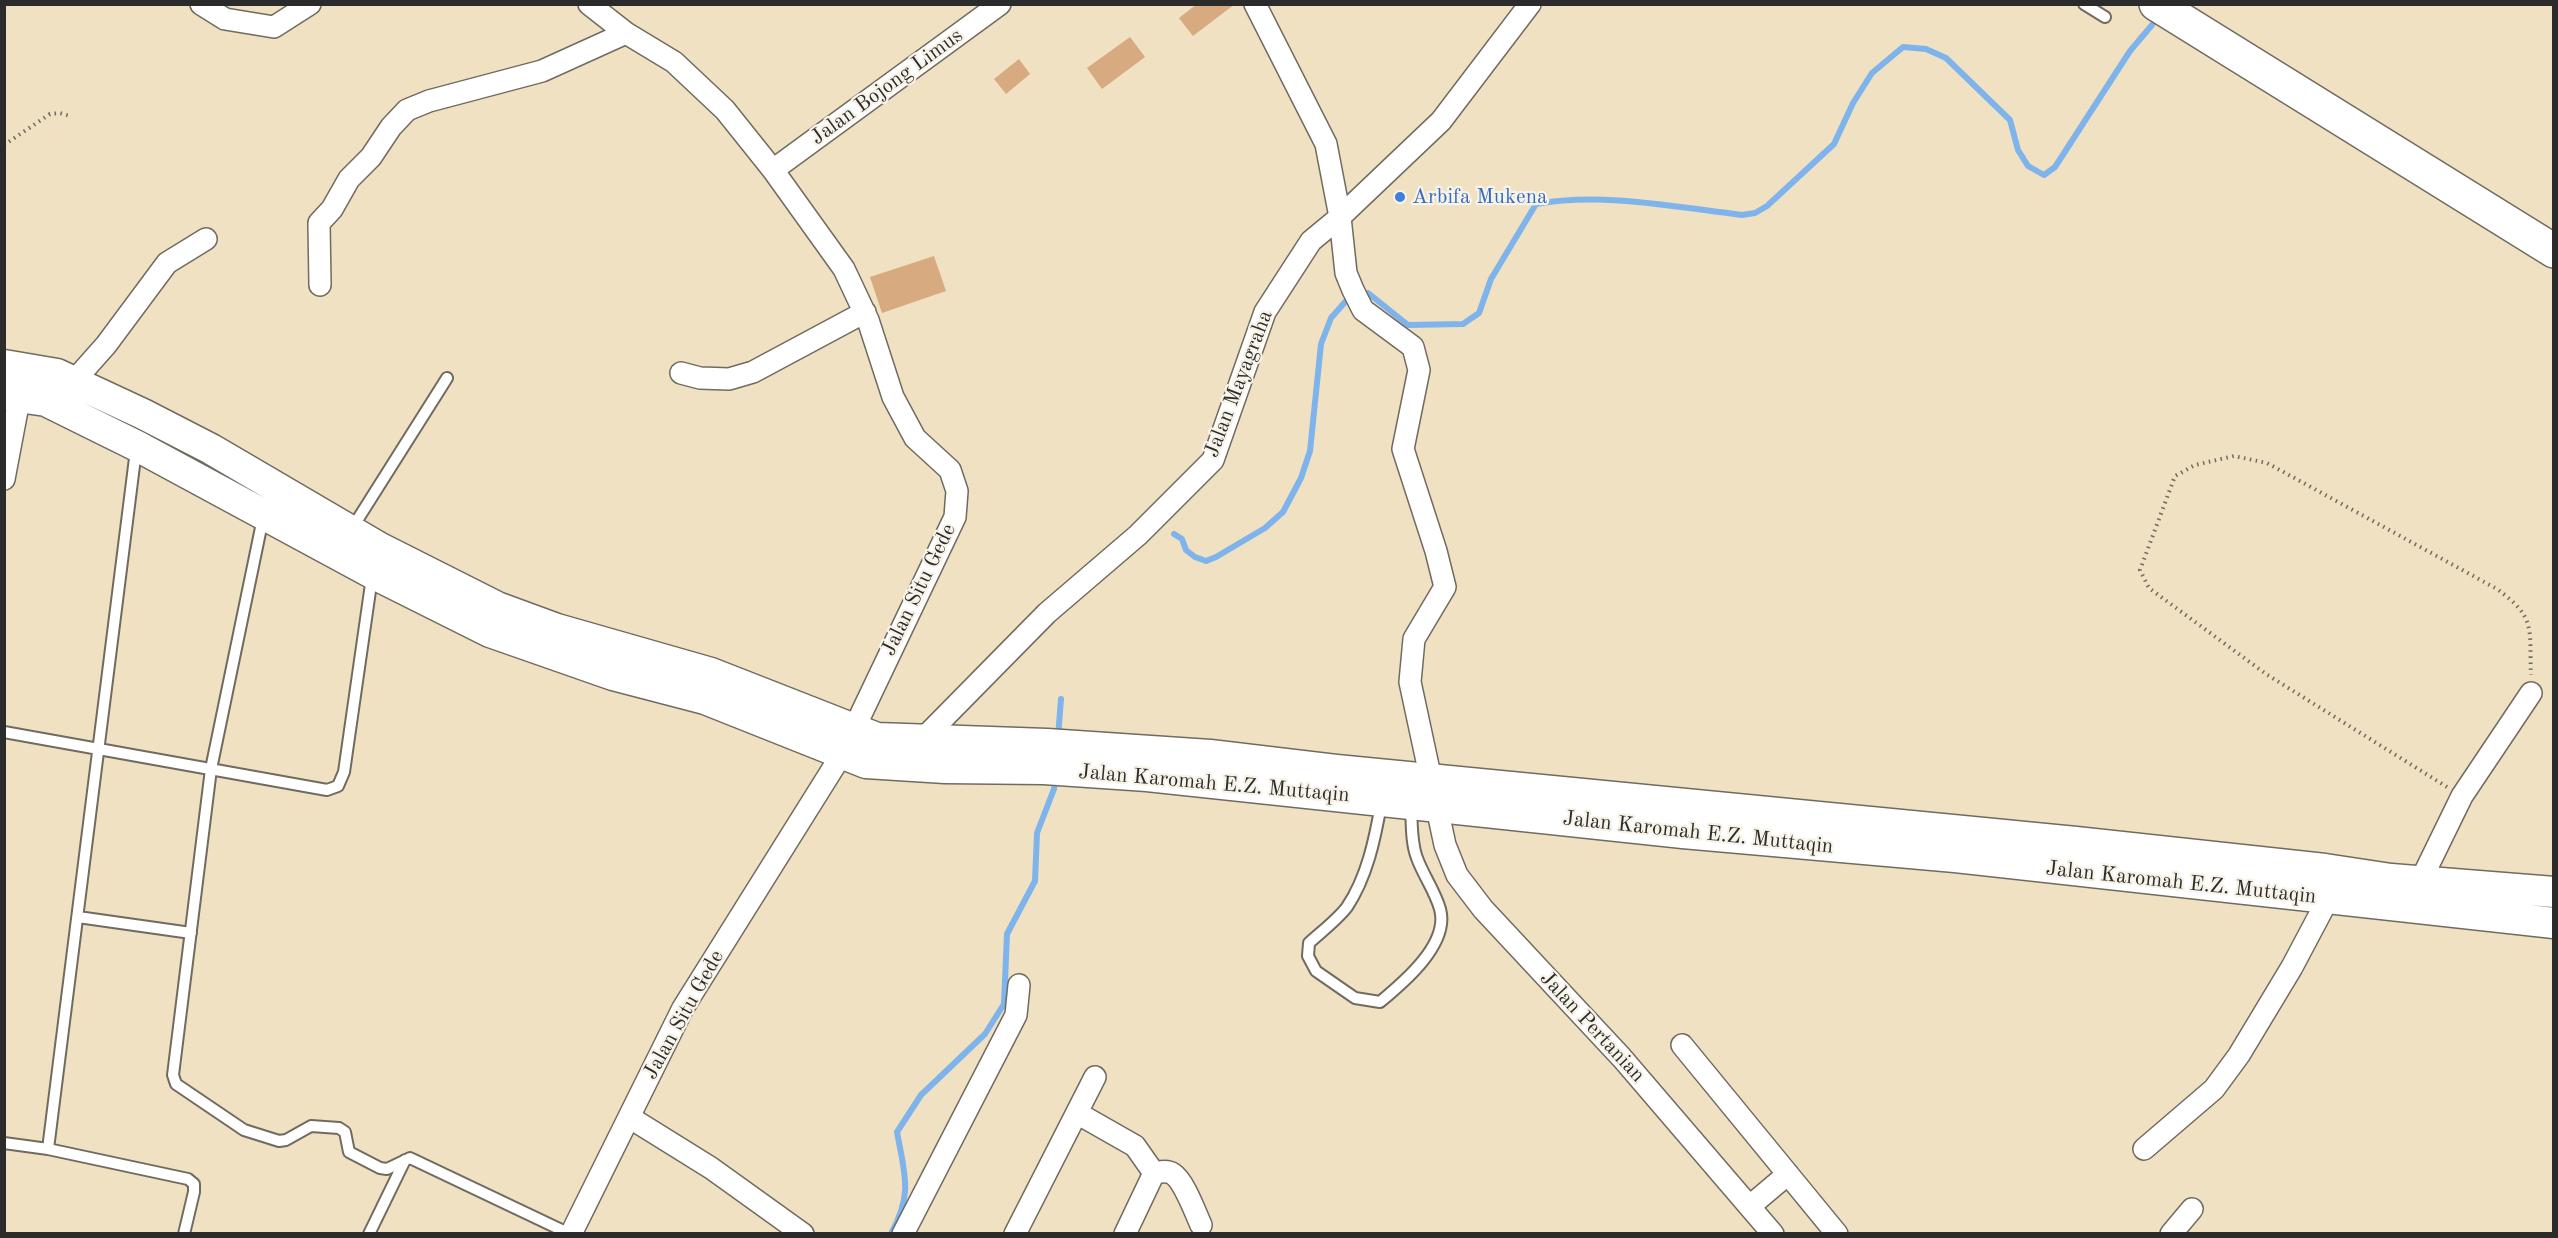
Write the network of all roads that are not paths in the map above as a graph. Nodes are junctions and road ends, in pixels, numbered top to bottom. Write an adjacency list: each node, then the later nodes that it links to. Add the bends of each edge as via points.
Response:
1 (201, 4): 2 (street, via 225,19 274,27)
2 (310, 4)
3 (589, 4): 10 (street, Jalan Situ Gede)
4 (1000, 4): 11 (street, Jalan Bojong Limus)
5 (1255, 4): 12 (street, via 1326,144)
6 (1530, 4): 12 (street, Jalan Mayagraha, via 1441,121)
7 (2084, 4): 9 (lane)
8 (2156, 4): 14 (main road)
9 (2105, 17)
10 (626, 33): 11 (street, Jalan Situ Gede, via 674,62 726,110); 15 (street, via 542,71 407,110 349,179 319,223)
11 (773, 170): 16 (street, Jalan Situ Gede, via 844,269)
12 (1340, 217): 29 (street, Jalan Mayagraha, via 1311,241 1265,312 1214,460 1138,535 1047,613); 36 (street, Jalan Pertanian, via 1346,273 1363,310 1413,347 1419,370 1403,449 1445,587 1414,639 1410,682 1424,742)
13 (206, 238): 20 (street, via 167,263)
14 (2553, 251)
15 (320, 285)
16 (865, 312): 18 (street, via 753,372 729,379); 30 (street, Jalan Situ Gede, via 893,397 915,438 950,470 957,491 955,517)
17 (15, 367): 20 (street); 21 (street)
18 (681, 373)
19 (447, 378): 25 (lane)
20 (74, 381): 25 (street, via 211,449)
21 (12, 397): 22 (street, via 46,401); 23 (street)
22 (137, 446): 24 (street); 31 (lane)
23 (4, 479)
24 (264, 514): 26 (street); 35 (lane)
25 (351, 531): 30 (street, via 497,608 711,672)
26 (372, 573): 30 (street, via 490,632 613,675); 35 (lane, via 344,772 338,786 327,790)
27 (2531, 693): 39 (street, via 2462,796)
28 (4, 732): 31 (lane)
29 (921, 740): 30 (street, Jalan Karomah E.Z. Muttaqin); 32 (street, Jalan Karomah E.Z. Muttaqin); 34 (street, Jalan Mayagraha)
30 (847, 741): 34 (street, Jalan Karomah E.Z. Muttaqin, via 866,764); 49 (street, Jalan Situ Gede, via 683,1008)
31 (100, 749): 35 (lane); 42 (lane)
32 (1046, 756): 33 (street, Jalan Karomah E.Z. Muttaqin); 34 (street, Jalan Karomah E.Z. Muttaqin)
33 (1098, 760): 36 (street, Jalan Karomah E.Z. Muttaqin); 36 (street, Jalan Karomah E.Z. Muttaqin, via 1210,755 1336,770)
34 (896, 765)
35 (211, 769): 44 (lane)
36 (1415, 797): 36 (lane, via 1416,856 1441,911 1439,934 1433,949 1380,1002 1355,998 1316,971 1308,956 1309,943 1346,907 1365,870 1376,836); 37 (street, Jalan Karomah E.Z. Muttaqin); 38 (street, Jalan Karomah E.Z. Muttaqin, via 1683,833); 56 (street, Jalan Pertanian, via 1445,846 1457,875 1483,909 1622,1058)
37 (2088, 843): 38 (street); 39 (street, Jalan Karomah E.Z. Muttaqin)
38 (2087, 873): 41 (street, Jalan Karomah E.Z. Muttaqin)
39 (2421, 880): 40 (street, Jalan Karomah E.Z. Muttaqin)
40 (2553, 892)
41 (2328, 899): 43 (street, Jalan Karomah E.Z. Muttaqin); 52 (street, via 2292,967 2214,1089)
42 (78, 917): 44 (lane); 51 (lane)
43 (2553, 923)
44 (191, 933): 53 (lane, via 173,1075 176,1084 244,1130 286,1140 311,1126 339,1128 345,1132 349,1152 380,1168 387,1169)
45 (1019, 985): 63 (street, via 1016,1015)
46 (1682, 1045): 55 (street)
47 (1095, 1077): 48 (street)
48 (1077, 1113): 54 (street, via 1135,1146); 64 (street)
49 (629, 1117): 61 (street, Jalan Situ Gede); 62 (street, via 711,1168)
50 (4, 1143): 51 (lane)
51 (48, 1149): 59 (lane, via 188,1179 194,1184 194,1192)
52 (2144, 1149)
53 (405, 1160): 60 (lane); 61 (lane, via 410,1158)
54 (1154, 1173): 58 (street, via 1174,1174); 65 (street)
55 (1788, 1174): 56 (street); 67 (street)
56 (1750, 1206): 66 (street, Jalan Pertanian)
57 (2192, 1209): 68 (street)
58 (1201, 1225)
59 (184, 1233)
60 (369, 1233)
61 (571, 1233)
62 (803, 1233)
63 (903, 1233)
64 (1015, 1233)
65 (1125, 1233)
66 (1773, 1233)
67 (1837, 1233)
68 (2171, 1233)

